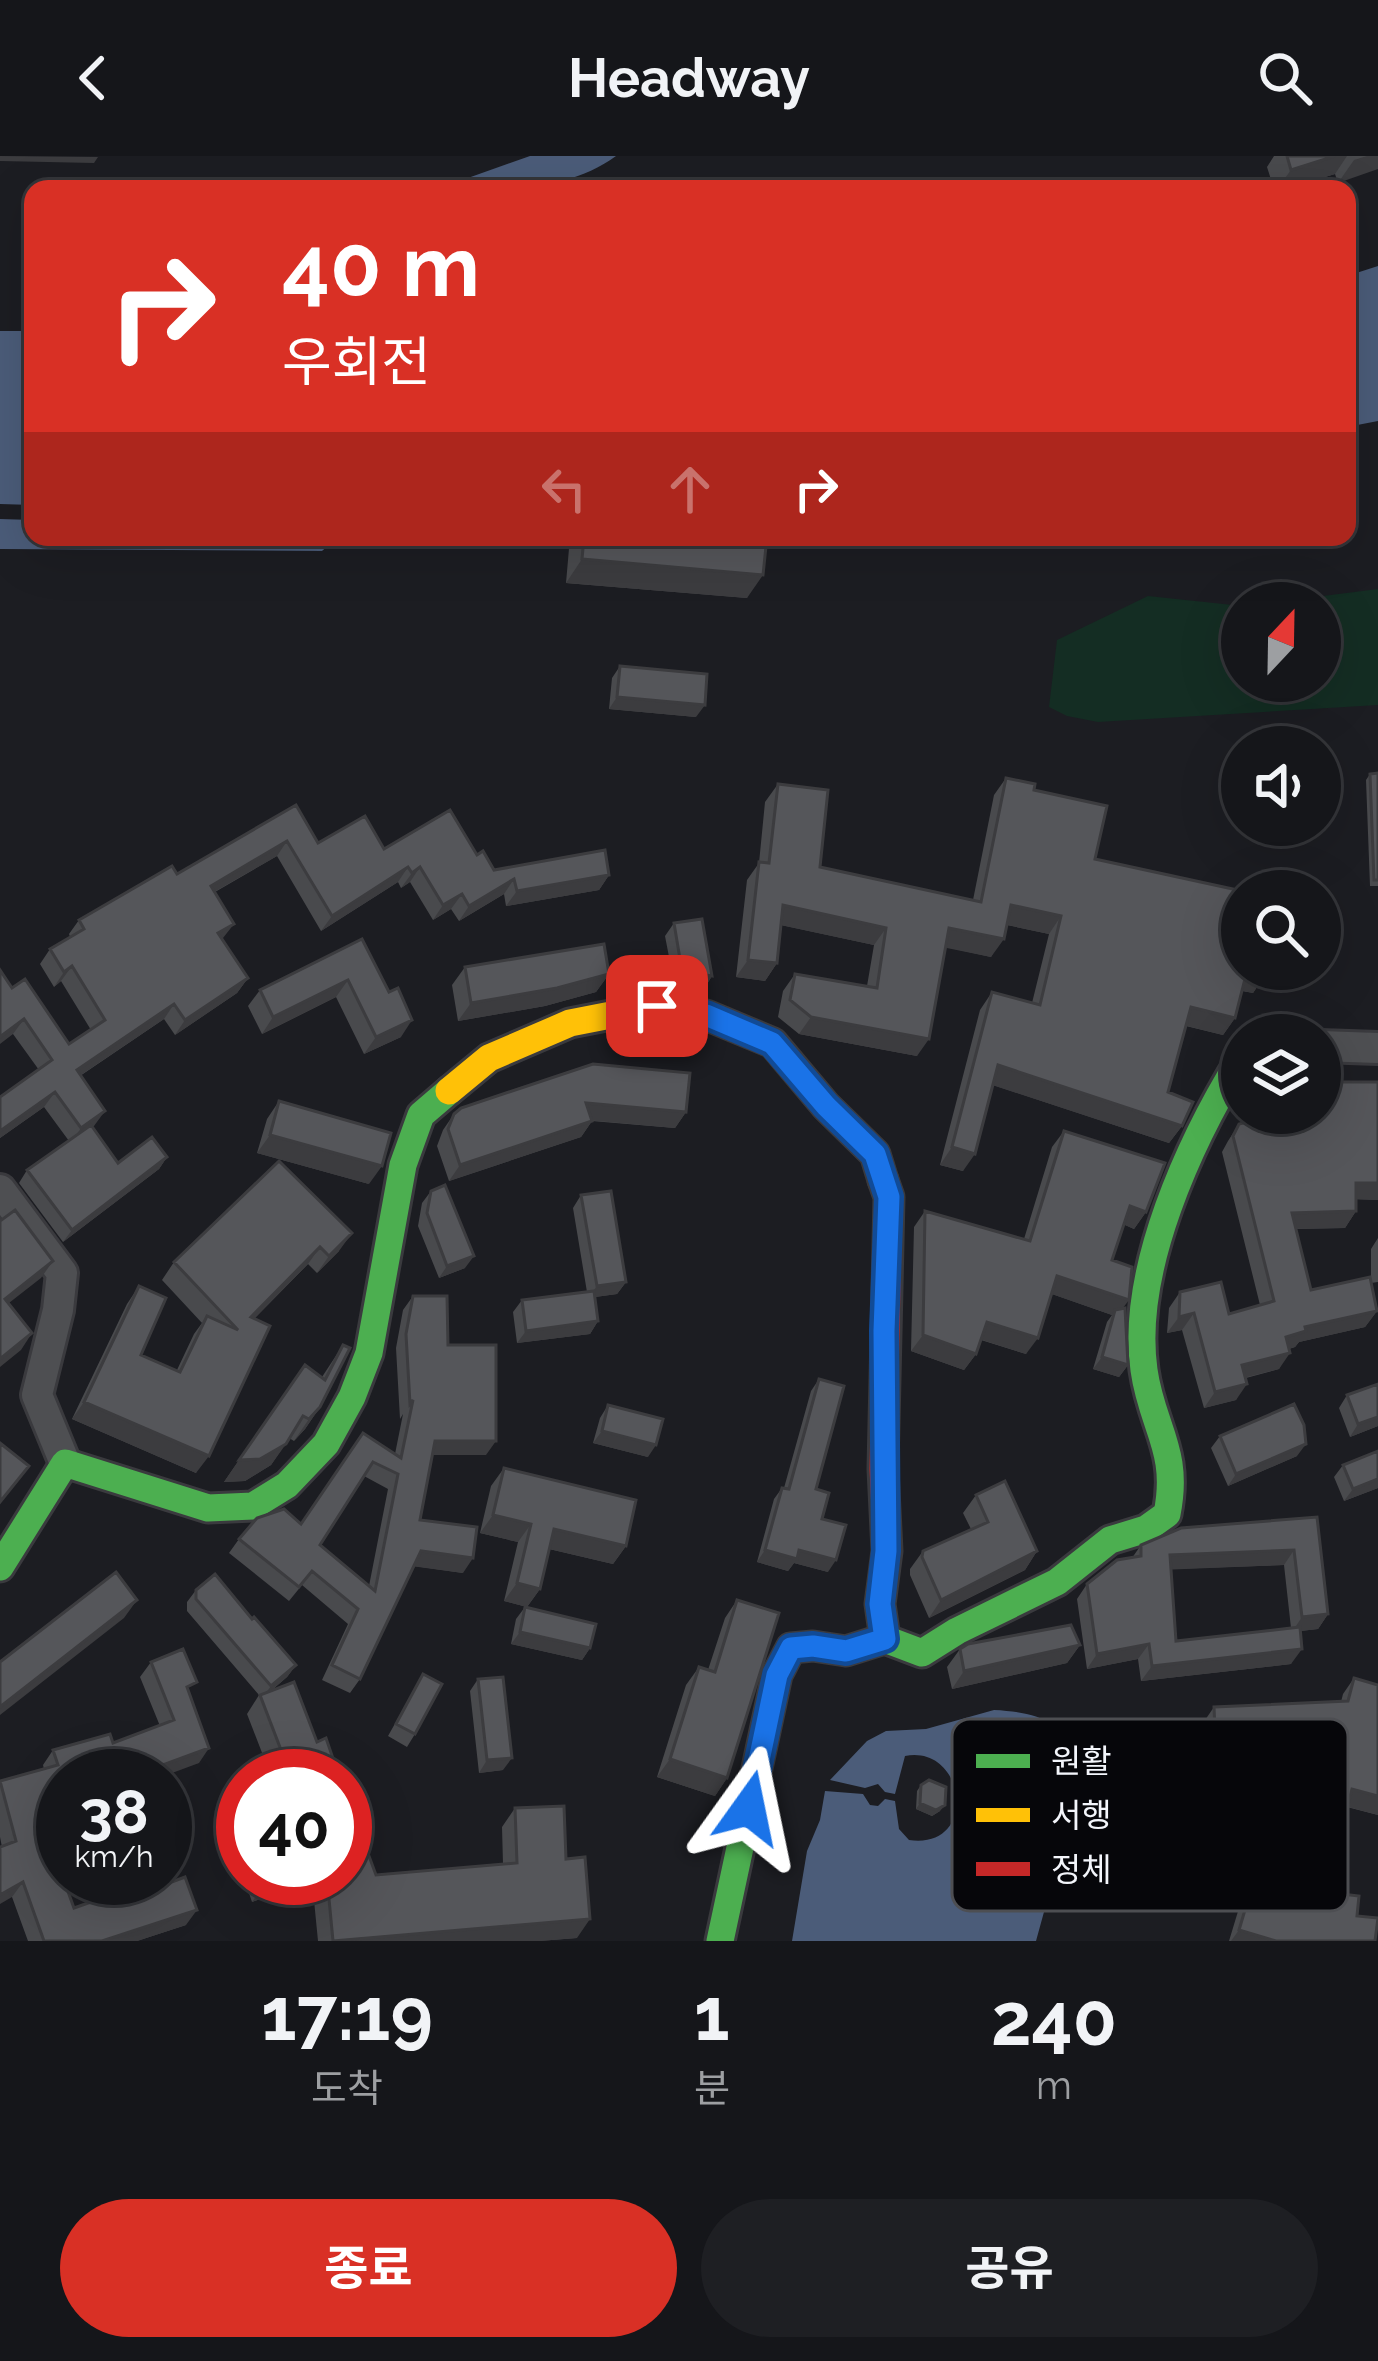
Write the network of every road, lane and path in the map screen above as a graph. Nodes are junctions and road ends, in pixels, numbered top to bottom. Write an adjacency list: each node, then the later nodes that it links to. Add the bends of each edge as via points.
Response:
1 (1341, 1047): 2 (street)
2 (1378, 1048)
3 (1221, 1098): 7 (street, via 1172,1194 1141,1321 1144,1375 1171,1451 1175,1486 1167,1514 922,1653)
4 (0, 1190): 5 (street, via 62,1273 37,1395)
5 (65, 1463): 6 (street); 7 (street, via 208,1508 253,1506 287,1485 326,1444 369,1353 403,1165 421,1114 489,1058 570,1022 657,1006 706,1015 772,1043 875,1154 889,1197)
6 (0, 1567)
7 (885, 1639): 8 (street, via 846,1651 791,1648 777,1675)
8 (720, 1941)

